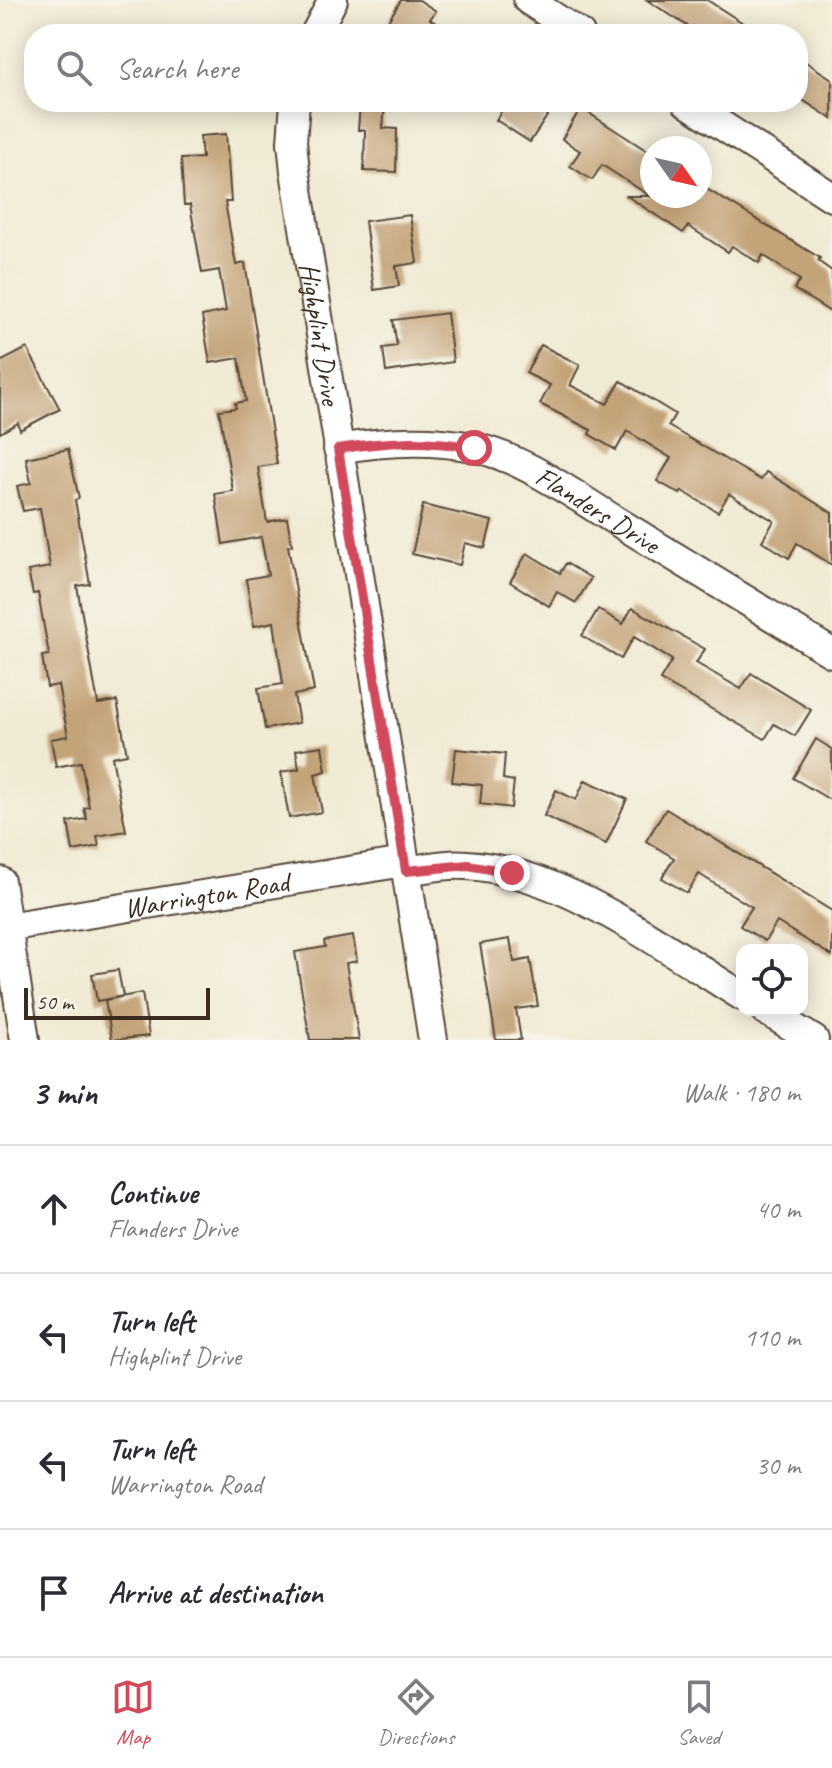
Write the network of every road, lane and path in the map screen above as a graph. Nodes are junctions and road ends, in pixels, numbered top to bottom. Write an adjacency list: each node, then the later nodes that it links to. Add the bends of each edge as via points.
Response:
1 (333, 0): 4 (street)
2 (528, 0): 3 (street)
3 (561, 9)
4 (320, 24)
5 (294, 112): 8 (street, Highplint Drive, via 295,171)
6 (701, 112): 7 (street)
7 (832, 197)
8 (338, 449): 9 (street, Flanders Drive, via 409,441 448,443 498,455); 10 (street, Highplint Drive)
9 (832, 653)
10 (405, 866): 12 (street, Warrington Road); 13 (street, Warrington Road, via 468,865 531,878 589,903); 16 (street, Highplint Drive)
11 (0, 881): 12 (street)
12 (7, 927): 15 (street)
13 (736, 992)
14 (775, 1016): 17 (street)
15 (25, 1040)
16 (433, 1040)
17 (814, 1040)

